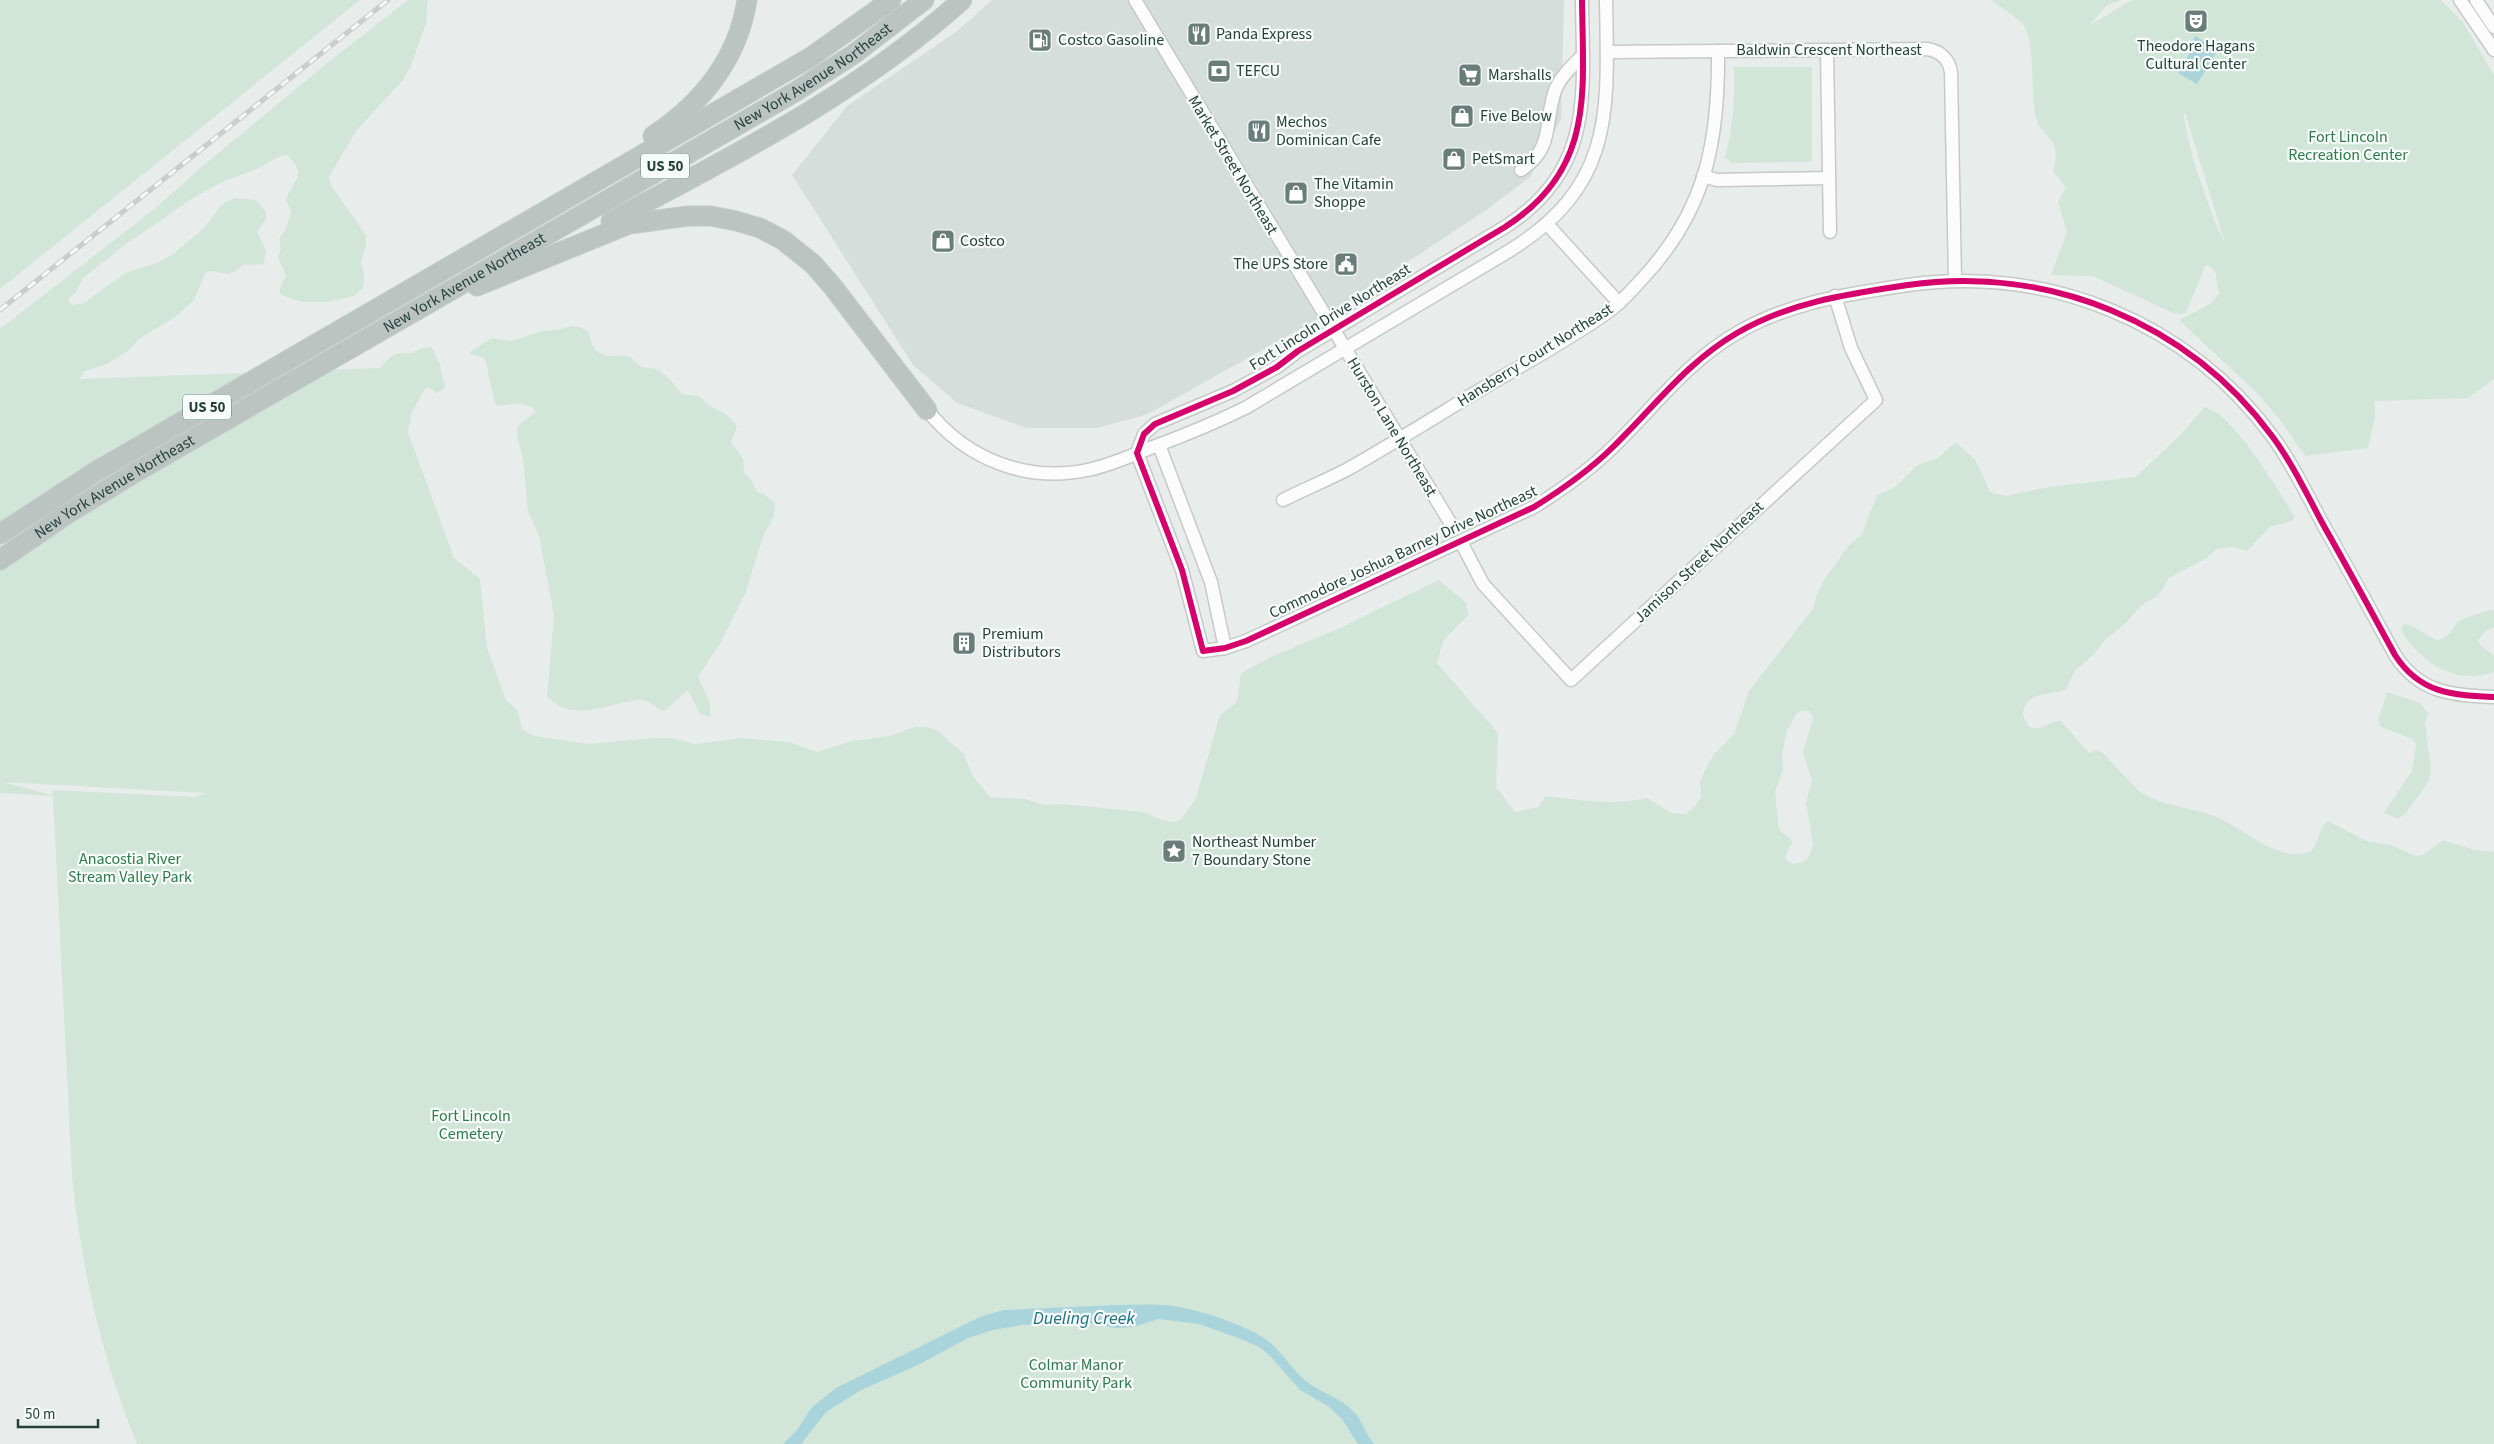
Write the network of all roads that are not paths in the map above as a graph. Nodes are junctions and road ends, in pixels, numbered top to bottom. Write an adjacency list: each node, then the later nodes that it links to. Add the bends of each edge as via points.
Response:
1 (747, 0): 20 (highway, via 739,32 728,57 707,89 688,110)
2 (891, 0): 20 (highway, New York Avenue Northeast / US 50, via 811,57)
3 (924, 0): 26 (highway, New York Avenue Northeast / US 50, via 854,54 802,88)
4 (962, 0): 22 (highway, via 897,54 828,100 719,163)
5 (1135, 0): 27 (street, Market Street Northeast)
6 (1582, 0): 15 (street, Fort Lincoln Drive Northeast)
7 (1606, 0): 14 (street)
8 (2460, 0): 12 (street)
9 (2476, 0): 10 (street)
10 (2494, 27)
11 (1827, 50): 13 (street, Baldwin Crescent Northeast); 18 (street); 23 (street, Baldwin Crescent Northeast, via 1927,49 1939,53 1949,64)
12 (2494, 50)
13 (1718, 51): 14 (street, Baldwin Crescent Northeast); 17 (street, Hansberry Court Northeast, via 1717,121)
14 (1607, 52): 19 (street, via 1606,109 1597,149 1578,188)
15 (1583, 55): 16 (street, via 1557,86 1542,149); 27 (street, Fort Lincoln Drive Northeast, via 1578,132 1564,165 1544,195 1505,227)
16 (1521, 170)
17 (1703, 176): 18 (street, via 1717,180); 25 (street, Hansberry Court Northeast, via 1686,217 1666,251)
18 (1829, 178): 21 (street)
19 (1547, 224): 25 (street); 28 (street, via 1509,251)
20 (517, 228): 35 (highway, New York Avenue Northeast / US 50, via 95,472)
21 (1830, 232)
22 (510, 273): 26 (highway); 29 (highway, via 637,222 699,216 748,224 782,240 813,264)
23 (1955, 280): 24 (street, Commodore Joshua Barney Drive Northeast); 39 (street, Commodore Joshua Barney Drive Northeast, via 2023,285 2086,300 2142,324 2196,359 2244,403 2283,452 2404,668 2423,683 2443,692)
24 (1835, 296): 36 (street, Commodore Joshua Barney Drive Northeast, via 1780,312 1720,344 1679,376 1613,448 1571,483 1514,518); 36 (street, Jamison Street Northeast, via 1851,348 1876,400 1571,680 1483,584)
25 (1619, 303): 30 (street, Hansberry Court Northeast)
26 (398, 321): 37 (highway, New York Avenue Northeast / US 50, via 129,476)
27 (1334, 329): 28 (street, Hurston Lane Northeast); 32 (street, Fort Lincoln Drive Northeast, via 1277,367 1233,391 1155,424 1144,434)
28 (1346, 349): 30 (street, Hurston Lane Northeast); 31 (street, via 1247,407)
29 (926, 410): 32 (street, via 966,448 1020,471 1076,472)
30 (1399, 439): 33 (street, Hansberry Court Northeast, via 1346,470); 34 (street, Hurston Lane Northeast)
31 (1159, 445): 32 (street); 38 (street, via 1211,582)
32 (1138, 453): 38 (street, Commodore Joshua Barney Drive Northeast, via 1187,584 1202,651)
33 (1283, 500)
34 (1451, 524)
35 (0, 534)
36 (1461, 542): 38 (street, Commodore Joshua Barney Drive Northeast)
37 (0, 560)
38 (1225, 648)
39 (2494, 697)

